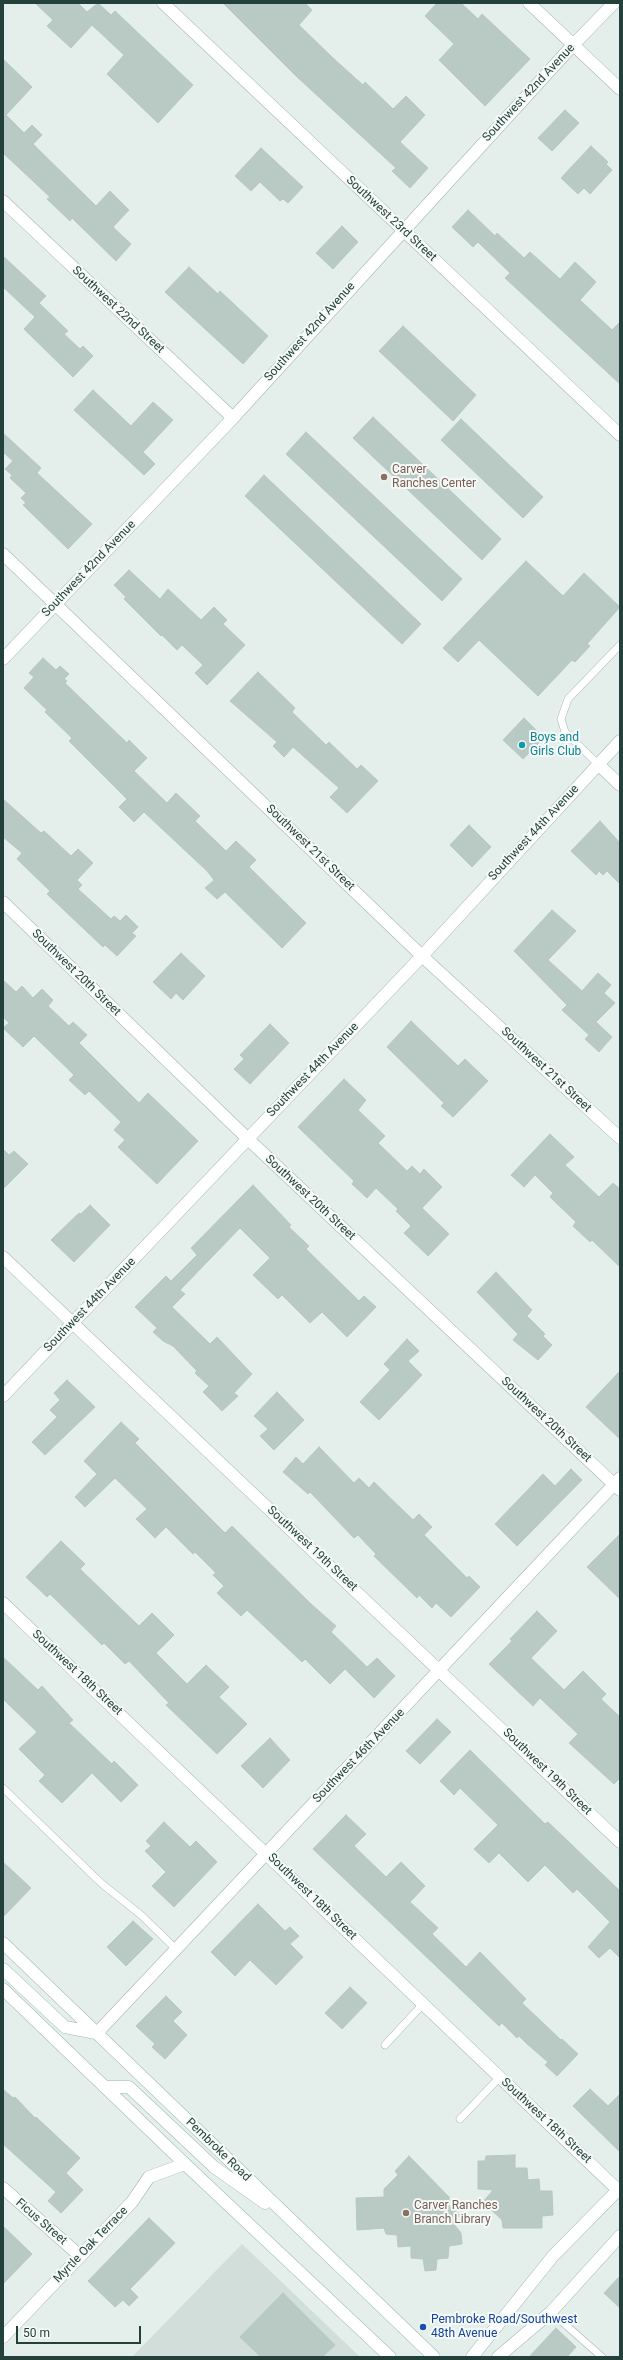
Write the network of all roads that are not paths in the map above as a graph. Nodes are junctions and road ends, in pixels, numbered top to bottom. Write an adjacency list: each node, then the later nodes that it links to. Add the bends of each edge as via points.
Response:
1 (163, 3): 7 (street, Southwest 23rd Street)
2 (529, 3): 4 (street)
3 (614, 3): 4 (street, Southwest 42nd Avenue)
4 (573, 45): 5 (street); 7 (street, Southwest 42nd Avenue)
5 (620, 89)
6 (3, 201): 8 (street, Southwest 22nd Street)
7 (403, 231): 8 (street, Southwest 42nd Avenue); 9 (street, Southwest 23rd Street)
8 (233, 418): 11 (street, Southwest 42nd Avenue)
9 (620, 435)
10 (3, 554): 11 (street, Southwest 21st Street)
11 (55, 605): 13 (street, Southwest 42nd Avenue); 18 (street, Southwest 21st Street)
12 (620, 644): 15 (lane, via 568,698 561,719 565,732)
13 (3, 659)
14 (620, 741): 15 (street, Southwest 44th Avenue)
15 (598, 764): 16 (street); 18 (street, Southwest 44th Avenue)
16 (620, 785)
17 (3, 902): 20 (street, Southwest 20th Street)
18 (422, 956): 19 (street, Southwest 21st Street); 20 (street, Southwest 44th Avenue)
19 (620, 1138)
20 (248, 1139): 22 (street, Southwest 44th Avenue); 24 (street, Southwest 20th Street)
21 (3, 1257): 22 (street, Southwest 19th Street)
22 (73, 1323): 23 (street, Southwest 44th Avenue); 26 (street, Southwest 19th Street)
23 (3, 1396)
24 (618, 1484): 26 (street, Southwest 46th Avenue)
25 (3, 1603): 29 (street, Southwest 18th Street)
26 (440, 1670): 28 (street, Southwest 19th Street); 29 (street, Southwest 46th Avenue)
27 (3, 1788): 31 (lane, via 101,1883 141,1915)
28 (620, 1842)
29 (266, 1853): 31 (street, Southwest 46th Avenue); 34 (street, Southwest 18th Street)
30 (3, 1943): 35 (street, Pembroke Road)
31 (176, 1949): 35 (street, Southwest 46th Avenue)
32 (3, 1969): 35 (street, via 65,2027)
33 (3, 1989): 38 (street)
34 (423, 2004): 36 (lane); 37 (street, Southwest 18th Street)
35 (97, 2033): 43 (street, Pembroke Road)
36 (385, 2045)
37 (499, 2078): 39 (lane); 42 (street, Southwest 18th Street)
38 (105, 2087): 40 (street); 43 (street, via 129,2087 214,2166)
39 (460, 2119)
40 (185, 2164): 45 (street, Myrtle Oak Terrace, via 149,2176 132,2202); 48 (street)
41 (3, 2188): 45 (street, Ficus Street)
42 (619, 2190): 50 (street, via 553,2256)
43 (300, 2228): 49 (street, Pembroke Road)
44 (620, 2236): 46 (street)
45 (79, 2255): 47 (street, Myrtle Oak Terrace)
46 (551, 2312): 51 (street); 52 (lane)
47 (3, 2337)
48 (390, 2357)
49 (434, 2357)
50 (472, 2357)
51 (498, 2357)
52 (602, 2357)

